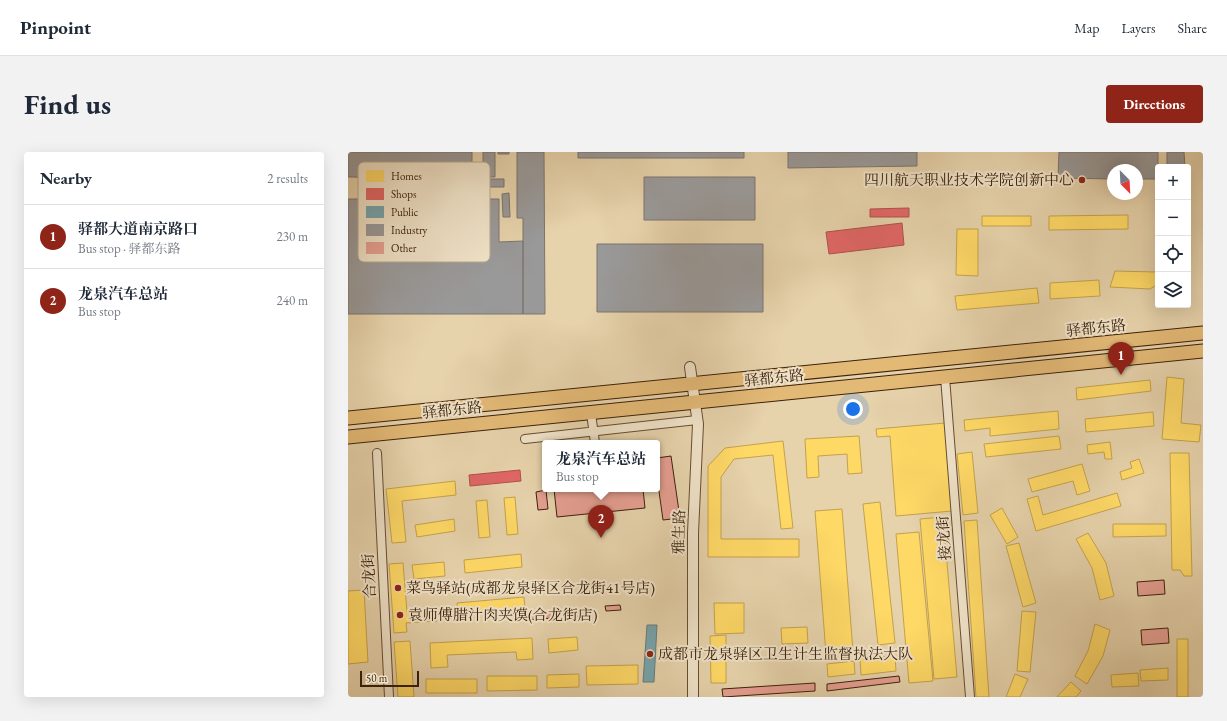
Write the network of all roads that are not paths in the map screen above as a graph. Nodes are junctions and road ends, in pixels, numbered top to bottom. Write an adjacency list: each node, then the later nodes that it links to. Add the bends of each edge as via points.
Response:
1 (1203, 333): 5 (highway, 驿都东路)
2 (1203, 351): 4 (highway, 驿都东路)
3 (690, 367): 5 (street, 雅生路)
4 (945, 377): 6 (highway, 驿都东路); 17 (street, 接龙街)
5 (693, 384): 6 (street, 雅生路); 8 (highway, 驿都东路)
6 (695, 402): 7 (highway, 驿都东路); 9 (street, 雅生路)
7 (591, 413): 10 (street); 11 (highway, 驿都东路)
8 (348, 418)
9 (697, 420): 10 (street); 16 (street, 雅生路, via 693,533)
10 (594, 431): 12 (street); 13 (street)
11 (348, 437)
12 (525, 439)
13 (595, 440)
14 (377, 453): 15 (street, 合龙街)
15 (390, 697)
16 (693, 697)
17 (970, 697)

